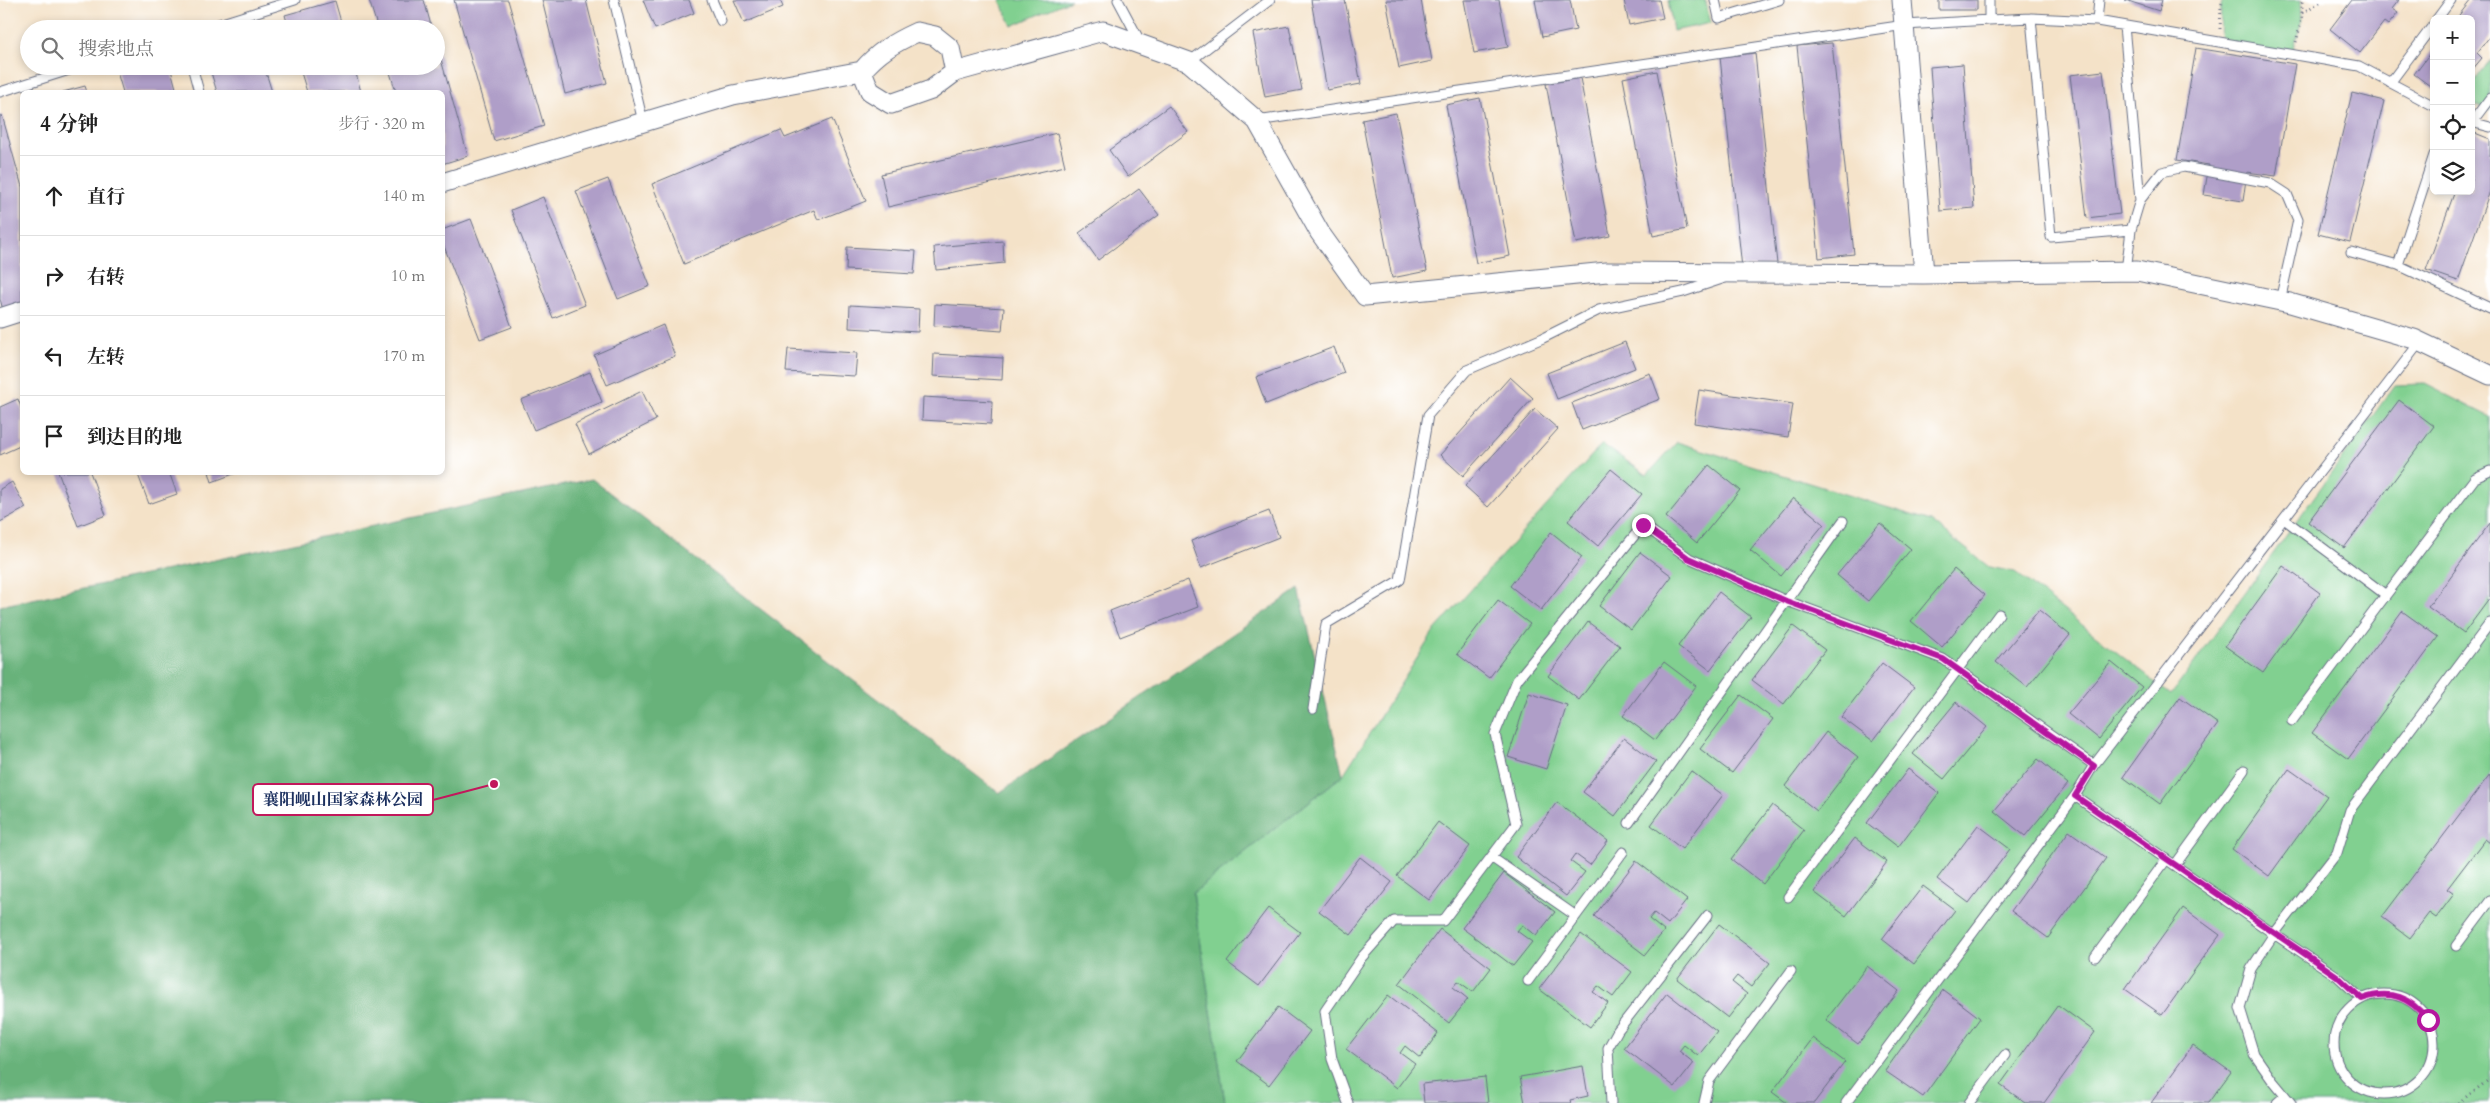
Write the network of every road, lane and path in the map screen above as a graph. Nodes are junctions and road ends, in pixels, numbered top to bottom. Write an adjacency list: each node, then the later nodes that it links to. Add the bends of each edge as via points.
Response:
1 (295, 0): 18 (lane)
2 (614, 0): 40 (lane)
3 (712, 0): 21 (lane)
4 (1118, 0): 26 (lane)
5 (1270, 0): 28 (lane)
6 (1715, 0): 7 (lane, via 1719,18)
7 (1779, 0)
8 (1902, 0): 22 (street)
9 (1989, 0): 19 (lane)
10 (2099, 0): 20 (lane)
11 (2223, 0): 25 (path, via 2220,6)
12 (2302, 0): 15 (path)
13 (2323, 0): 15 (path)
14 (2451, 0): 16 (lane)
15 (2302, 13): 27 (path)
16 (2440, 15)
17 (2031, 18): 19 (lane); 20 (lane); 46 (lane, via 2051,237)
18 (232, 20)
19 (1989, 20): 22 (lane)
20 (2097, 21): 23 (lane)
21 (721, 22)
22 (1904, 25): 39 (lane); 51 (street)
23 (2124, 26): 25 (lane); 45 (lane)
24 (2430, 29): 33 (lane)
25 (2220, 43): 27 (lane)
26 (1143, 45): 28 (street); 30 (street, via 1103,31)
27 (2292, 55): 33 (lane, via 2359,66)
28 (1189, 62): 39 (street)
29 (862, 71): 30 (street, via 870,90 891,104 931,90); 30 (street, via 874,56 917,32 935,36 950,48); 40 (street, via 733,95)
30 (955, 72)
31 (54, 75): 35 (lane)
32 (194, 75): 34 (lane)
33 (2390, 83): 37 (lane)
34 (198, 90)
35 (0, 92)
36 (2490, 98): 38 (lane)
37 (2432, 105)
38 (2475, 118)
39 (1257, 121): 50 (street, via 1320,233 1365,296 1607,272)
40 (643, 122): 44 (street)
41 (2475, 123): 42 (lane)
42 (2490, 127)
43 (2430, 167): 48 (lane)
44 (445, 182)
45 (2140, 200): 46 (lane); 52 (lane, via 2162,172 2184,167 2270,183 2287,194 2298,220)
46 (2131, 230): 49 (lane)
47 (2351, 252): 48 (lane)
48 (2398, 265): 53 (lane)
49 (2126, 271): 51 (street); 52 (street, via 2137,270)
50 (1742, 272): 51 (street); 66 (lane, via 1683,292 1599,310 1467,370 1428,415 1400,580 1326,624)
51 (1924, 274)
52 (2280, 301): 56 (street)
53 (2490, 308)
54 (20, 312): 55 (street)
55 (0, 318)
56 (2420, 342): 57 (street); 59 (lane)
57 (2490, 375)
58 (2490, 471): 61 (lane, via 2475,478)
59 (2284, 518): 61 (lane); 68 (lane)
60 (1844, 521): 62 (lane)
61 (2386, 594): 67 (lane)
62 (1786, 601): 65 (lane, via 1943,659); 71 (lane); 73 (lane, via 1688,558 1643,525 1517,680 1495,734 1516,824)
63 (1999, 614): 65 (lane)
64 (2490, 624): 80 (lane, via 2350,810 2337,852)
65 (1956, 669): 68 (lane); 76 (lane)
66 (1313, 709)
67 (2292, 722)
68 (2094, 766): 70 (lane)
69 (2244, 770): 75 (lane)
70 (2075, 796): 74 (lane); 92 (lane)
71 (1629, 823)
72 (1623, 852): 78 (lane)
73 (1491, 857): 78 (lane); 89 (lane, via 1443,921 1394,921 1362,957 1325,1011 1332,1059)
74 (2166, 860): 75 (lane); 82 (lane)
75 (2175, 865): 80 (lane)
76 (1788, 897)
77 (2490, 901): 81 (lane)
78 (1576, 916): 84 (lane)
79 (1708, 916): 90 (lane, via 1618,1030 1608,1048)
80 (2274, 934): 85 (lane, via 2337,976); 88 (lane, via 2251,969 2240,1008 2254,1054)
81 (2456, 946)
82 (2095, 957)
83 (1791, 971): 91 (lane, via 1709,1081)
84 (1528, 981)
85 (2362, 999): 85 (lane, via 2348,1008 2334,1039 2342,1071 2354,1084 2369,1091 2385,1094 2402,1090 2416,1082 2433,1053 2433,1036 2428,1020 2418,1006 2396,995 2373,995)
86 (2004, 1055): 93 (lane)
87 (2490, 1078): 95 (path)
88 (2288, 1100): 94 (lane)
89 (1348, 1103)
90 (1611, 1103)
91 (1704, 1103)
92 (1846, 1103)
93 (1969, 1103)
94 (2277, 1103)
95 (2458, 1103)

